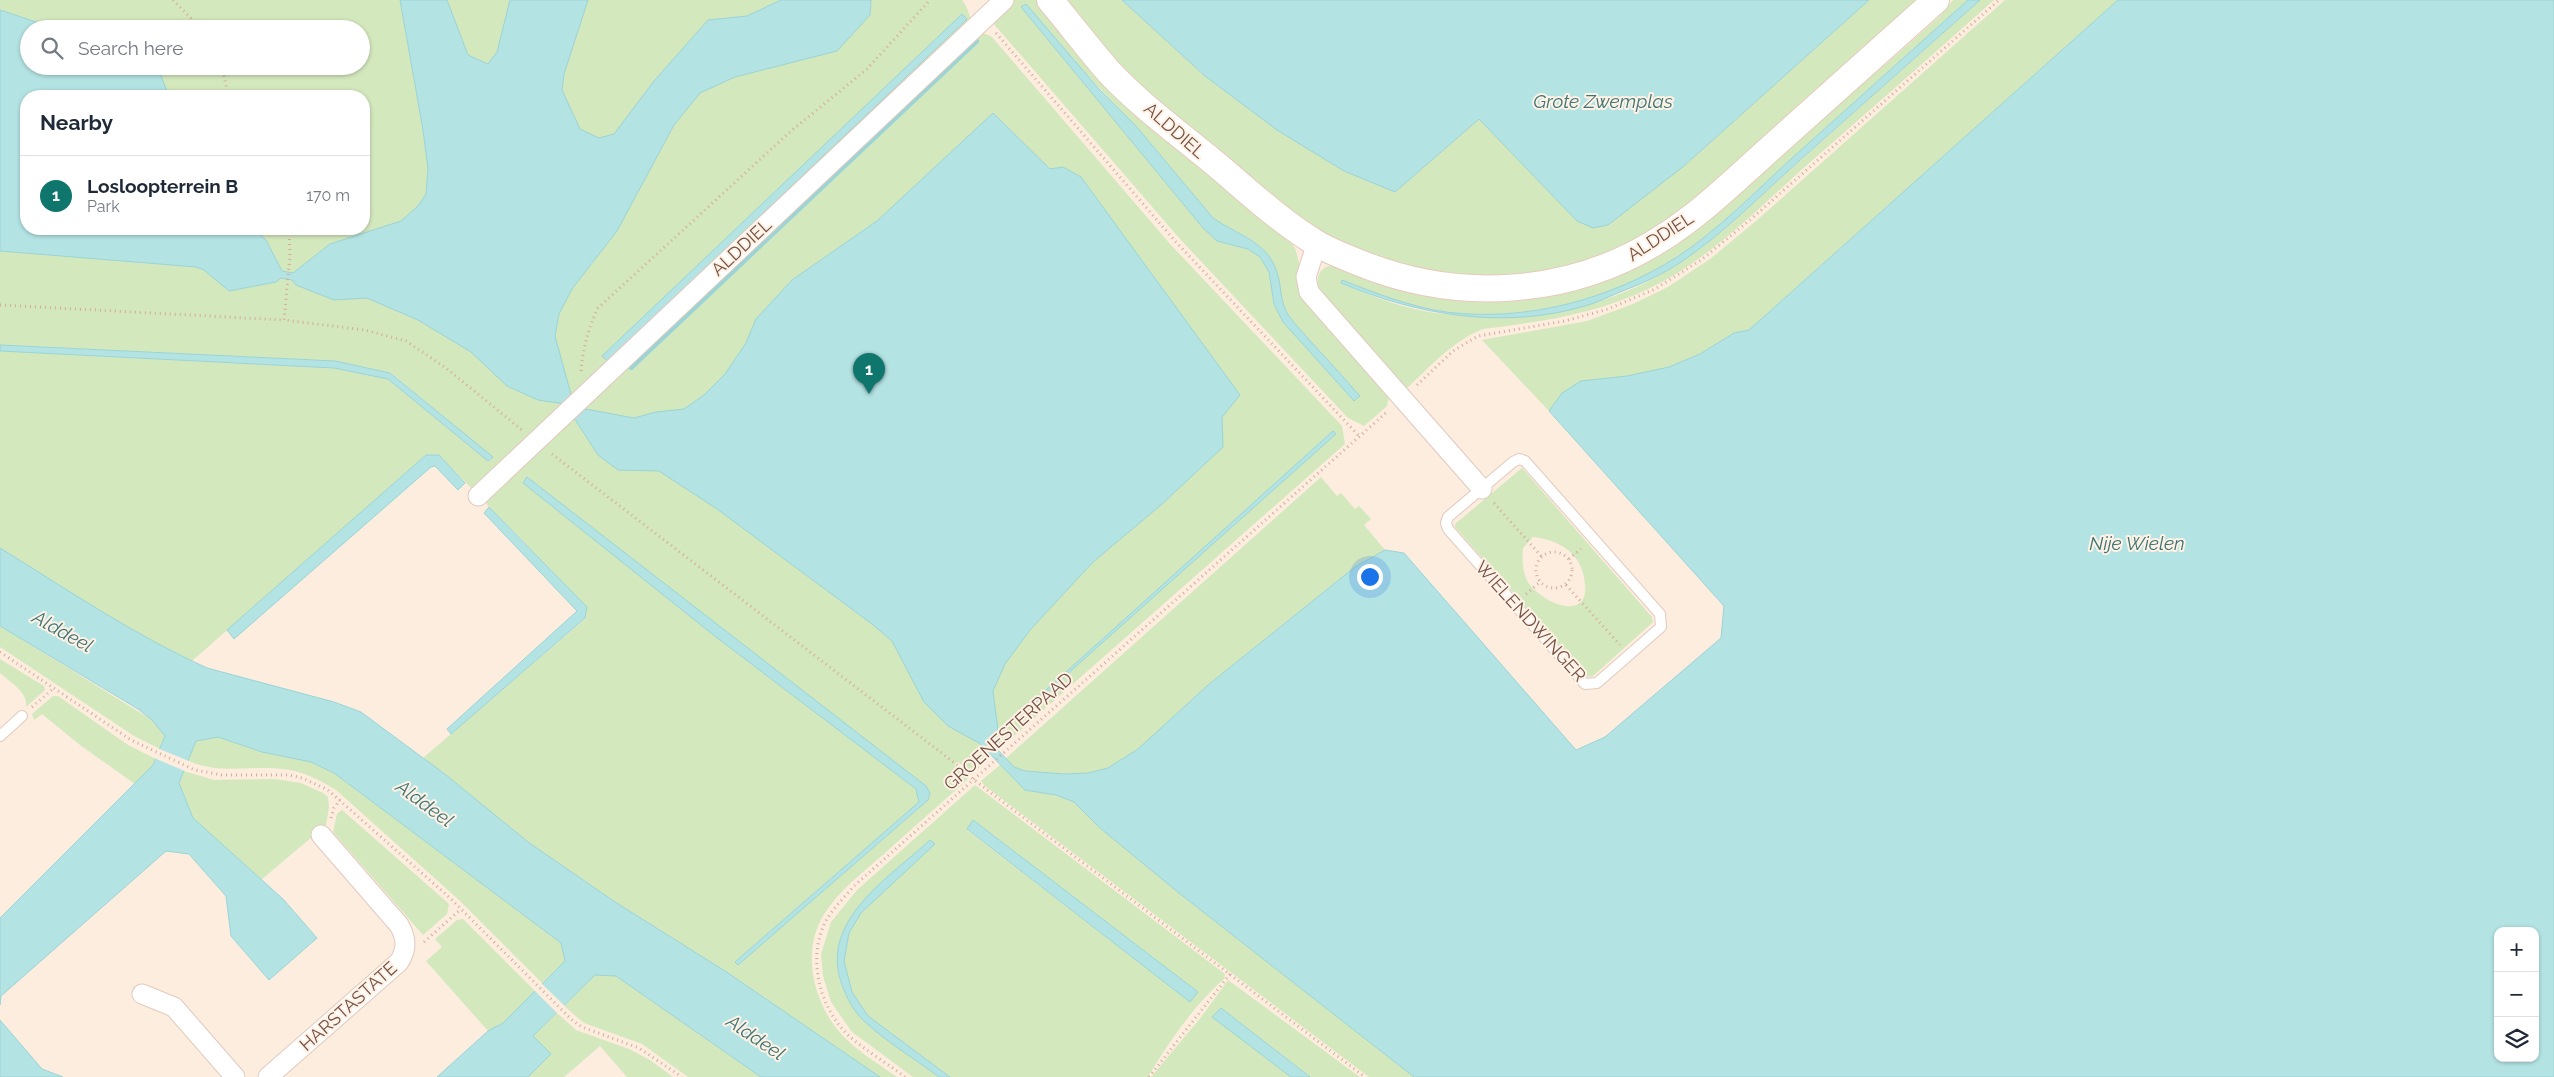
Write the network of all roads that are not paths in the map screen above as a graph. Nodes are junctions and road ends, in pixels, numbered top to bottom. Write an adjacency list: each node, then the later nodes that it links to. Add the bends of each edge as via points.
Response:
1 (1004, 0): 6 (street, ALDDIEL)
2 (1050, 0): 4 (street, ALDDIEL, via 1110,73 1250,193)
3 (1936, 0): 4 (street, ALDDIEL, via 1696,214 1660,240 1621,261 1576,278 1528,287 1461,288 1416,281 1374,268)
4 (1317, 243): 5 (street, via 1306,277 1309,292)
5 (1482, 489): 5 (lane, WIELENDWINGER, via 1448,517 1448,529 1585,684 1597,683 1661,626 1660,614 1525,461 1513,462)
6 (478, 496)
7 (22, 716): 8 (lane)
8 (0, 736)
9 (321, 835): 12 (street, HARSTASTATE, via 399,926 406,944 404,954 399,962)
10 (142, 994): 11 (street, via 174,1007)
11 (235, 1077)
12 (268, 1077)

